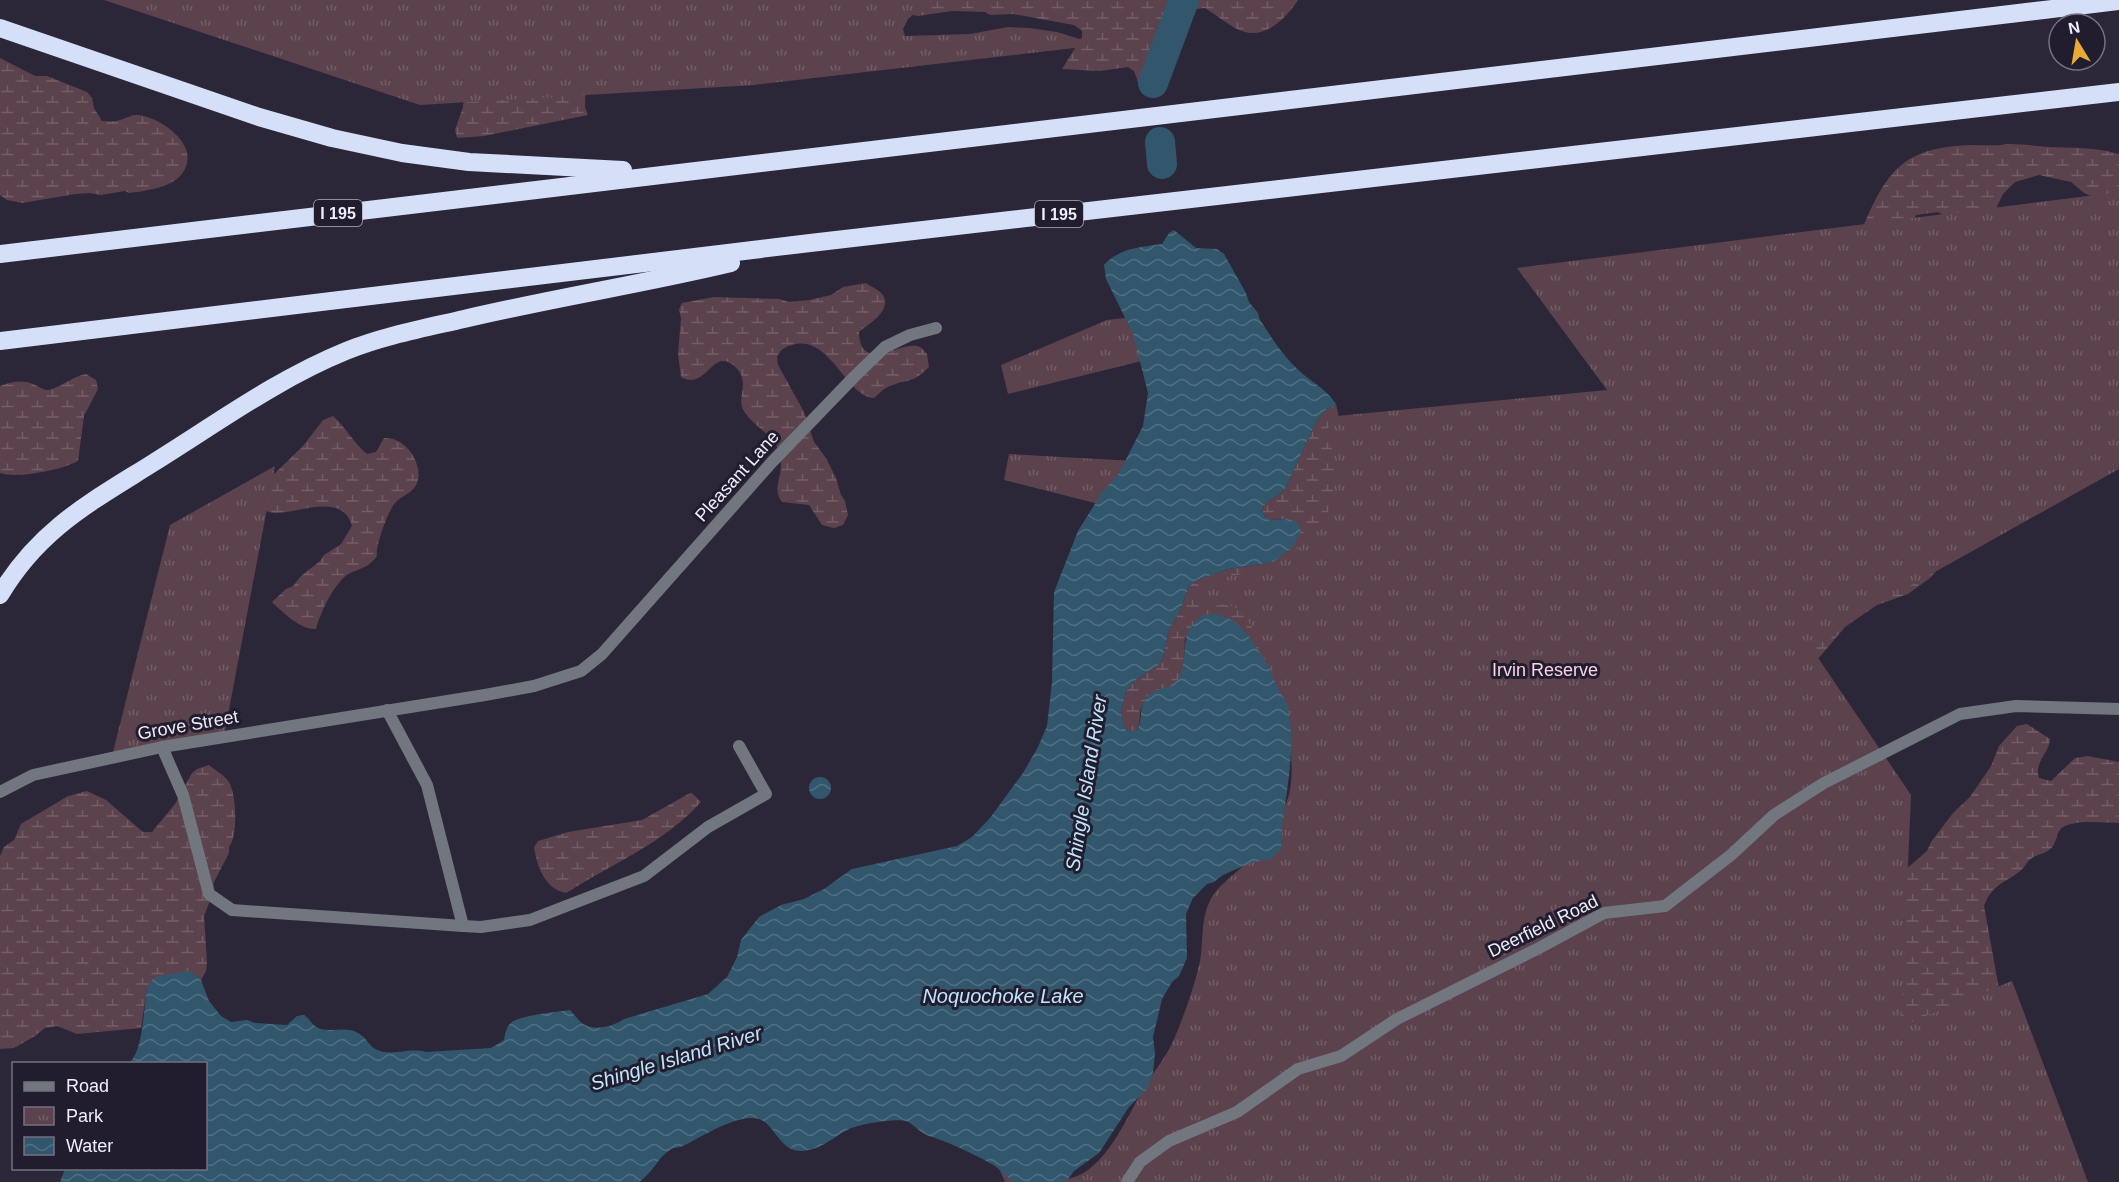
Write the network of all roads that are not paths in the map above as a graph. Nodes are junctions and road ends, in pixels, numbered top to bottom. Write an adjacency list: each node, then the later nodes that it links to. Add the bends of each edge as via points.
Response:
1 (2119, 2): 4 (highway, I 195)
2 (0, 28): 4 (highway, via 259,117 364,145 469,162)
3 (2119, 92): 5 (highway, I 195)
4 (675, 172): 6 (highway, I 195)
5 (810, 243): 8 (highway, I 195); 9 (highway, via 661,280 431,326 325,360 284,381 49,532)
6 (0, 254)
7 (936, 328): 10 (street, Pleasant Lane, via 910,334 885,347 772,462 602,654)
8 (0, 341)
9 (0, 594)
10 (581, 671): 12 (street, Grove Street, via 524,688)
11 (2119, 709): 17 (street, Deerfield Road, via 2016,706 1960,714 1824,783 1774,815 1731,855 1665,906 1604,913 1397,1019 1341,1056 1298,1069 1237,1112 1169,1141 1140,1162)
12 (387, 710): 14 (street, Grove Street); 16 (street, via 427,785)
13 (739, 746): 16 (street, via 766,794 708,827 644,876 530,920)
14 (162, 747): 15 (street, Grove Street, via 33,775); 16 (street, via 183,795 209,894 232,910)
15 (0, 792)
16 (463, 926)
17 (1128, 1182)

